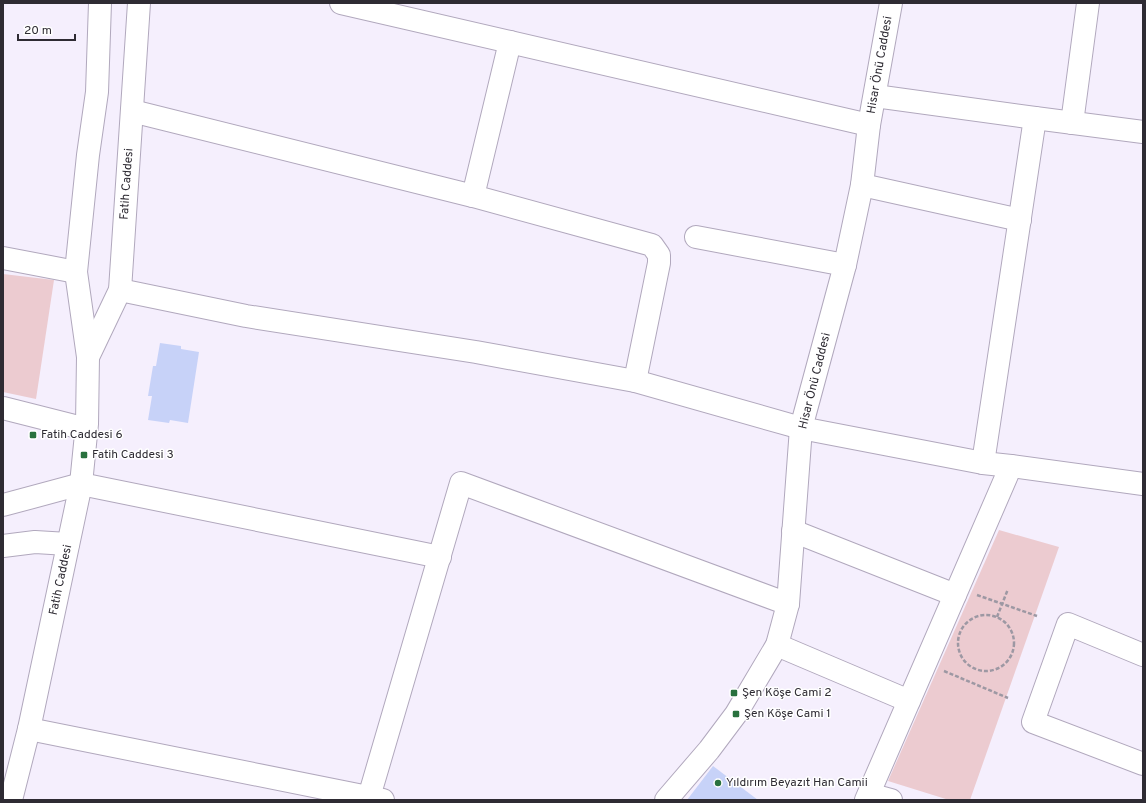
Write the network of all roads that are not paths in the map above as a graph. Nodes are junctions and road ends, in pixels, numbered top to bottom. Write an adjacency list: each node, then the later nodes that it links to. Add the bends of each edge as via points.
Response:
1 (100, 3): 19 (street, Fatih Caddesi, via 97,92)
2 (139, 3): 8 (street, Fatih Caddesi)
3 (341, 3): 6 (street)
4 (891, 3): 7 (street, Hisar Önü Caddesi)
5 (1088, 3): 10 (street)
6 (510, 42): 11 (street); 14 (street)
7 (875, 96): 9 (street); 11 (street, Hisar Önü Caddesi)
8 (132, 112): 14 (street); 20 (street, Fatih Caddesi)
9 (1035, 118): 10 (street); 15 (street)
10 (1072, 123): 12 (street)
11 (869, 125): 13 (street, Hisar Önü Caddesi)
12 (1143, 132)
13 (862, 185): 15 (street); 18 (street, Hisar Önü Caddesi)
14 (473, 196): 22 (street, via 652,245 656,249 659,263)
15 (1020, 220): 26 (street)
16 (696, 237): 18 (street)
17 (3, 258): 19 (street)
18 (845, 265): 24 (street, Hisar Önü Caddesi)
19 (76, 272): 21 (street, Fatih Caddesi)
20 (120, 290): 21 (street, Fatih Caddesi); 22 (street, via 246,316)
21 (88, 357): 25 (street, Fatih Caddesi)
22 (635, 380): 24 (street)
23 (3, 408): 25 (street)
24 (802, 428): 26 (street); 31 (street, Hisar Önü Caddesi)
25 (86, 429): 28 (street, Fatih Caddesi)
26 (983, 463): 27 (street)
27 (1011, 466): 29 (street); 35 (street)
28 (82, 484): 30 (street); 32 (street, Fatih Caddesi); 34 (street)
29 (1143, 484)
30 (3, 504)
31 (793, 531): 35 (street); 36 (street, Hisar Önü Caddesi)
32 (68, 544): 33 (street, via 35,542); 40 (street, Fatih Caddesi)
33 (3, 546)
34 (440, 557): 36 (street, via 461,483); 44 (street)
35 (957, 591): 39 (street)
36 (788, 604): 37 (street, Hisar Önü Caddesi)
37 (777, 646): 39 (street); 46 (street, Hisar Önü Caddesi, via 736,714)
38 (1143, 655): 41 (street, via 1068,624 1033,722)
39 (909, 701): 43 (street)
40 (29, 729): 42 (street); 45 (street, Fatih Caddesi)
41 (1143, 764)
42 (342, 796): 44 (street)
43 (867, 797): 47 (street)
44 (377, 799)
45 (11, 800)
46 (666, 800)
47 (891, 800)

